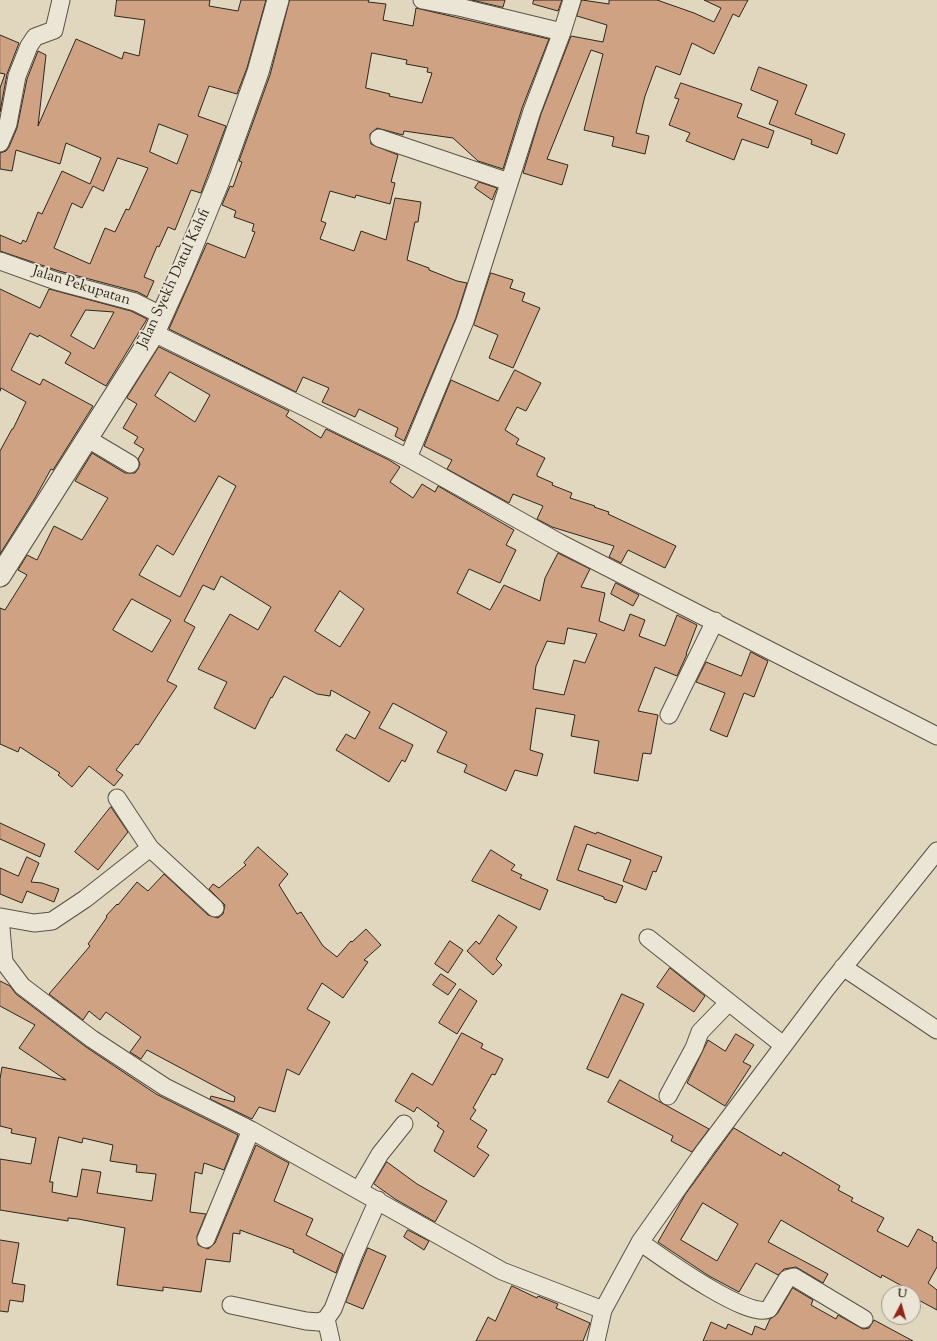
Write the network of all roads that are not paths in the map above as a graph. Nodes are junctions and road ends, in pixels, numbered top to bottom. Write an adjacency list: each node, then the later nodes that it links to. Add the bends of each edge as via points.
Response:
1 (61, 0): 8 (street, via 54,30 35,37 29,46 17,76 8,124)
2 (278, 0): 11 (street, Jalan Syekh Datul Kahfi, via 258,72 220,178)
3 (422, 0): 5 (street)
4 (572, 0): 6 (street)
5 (455, 3): 6 (street)
6 (562, 32): 9 (street)
7 (379, 138): 9 (street)
8 (0, 143)
9 (509, 182): 13 (street, via 465,321)
10 (0, 261): 11 (street, Jalan Pekupatan, via 56,281 135,302)
11 (157, 324): 12 (street, Jalan Syekh Datul Kahfi); 13 (street, Jalan Pekupatan)
12 (88, 439): 14 (street); 15 (street, Jalan Syekh Datul Kahfi)
13 (408, 458): 16 (street, Jalan Pekupatan, via 560,543)
14 (130, 464)
15 (0, 576)
16 (715, 621): 17 (street); 18 (street, Jalan Pekupatan)
17 (669, 715)
18 (937, 736)
19 (117, 798): 20 (street)
20 (150, 848): 22 (street); 23 (street, via 86,899 52,921 34,922)
21 (937, 851): 25 (street)
22 (215, 908)
23 (1, 917): 31 (street, via 4,962 22,986 92,1039 165,1087)
24 (648, 938): 26 (street)
25 (843, 967): 27 (street); 28 (street)
26 (729, 1002): 28 (street); 29 (street, via 700,1032)
27 (937, 1030)
28 (783, 1045): 35 (street)
29 (668, 1096)
30 (404, 1124): 32 (street, via 380,1154)
31 (251, 1130): 32 (street); 34 (street)
32 (359, 1190): 33 (street)
33 (378, 1200): 37 (street, via 502,1270); 38 (street, via 351,1260 333,1309)
34 (206, 1240)
35 (640, 1242): 37 (street); 39 (street, via 703,1285 745,1306 762,1311 769,1309 787,1279 794,1277)
36 (231, 1305): 38 (street, via 319,1322)
37 (603, 1310): 41 (street)
38 (326, 1319): 40 (street)
39 (864, 1319)
40 (331, 1341)
41 (596, 1341)

